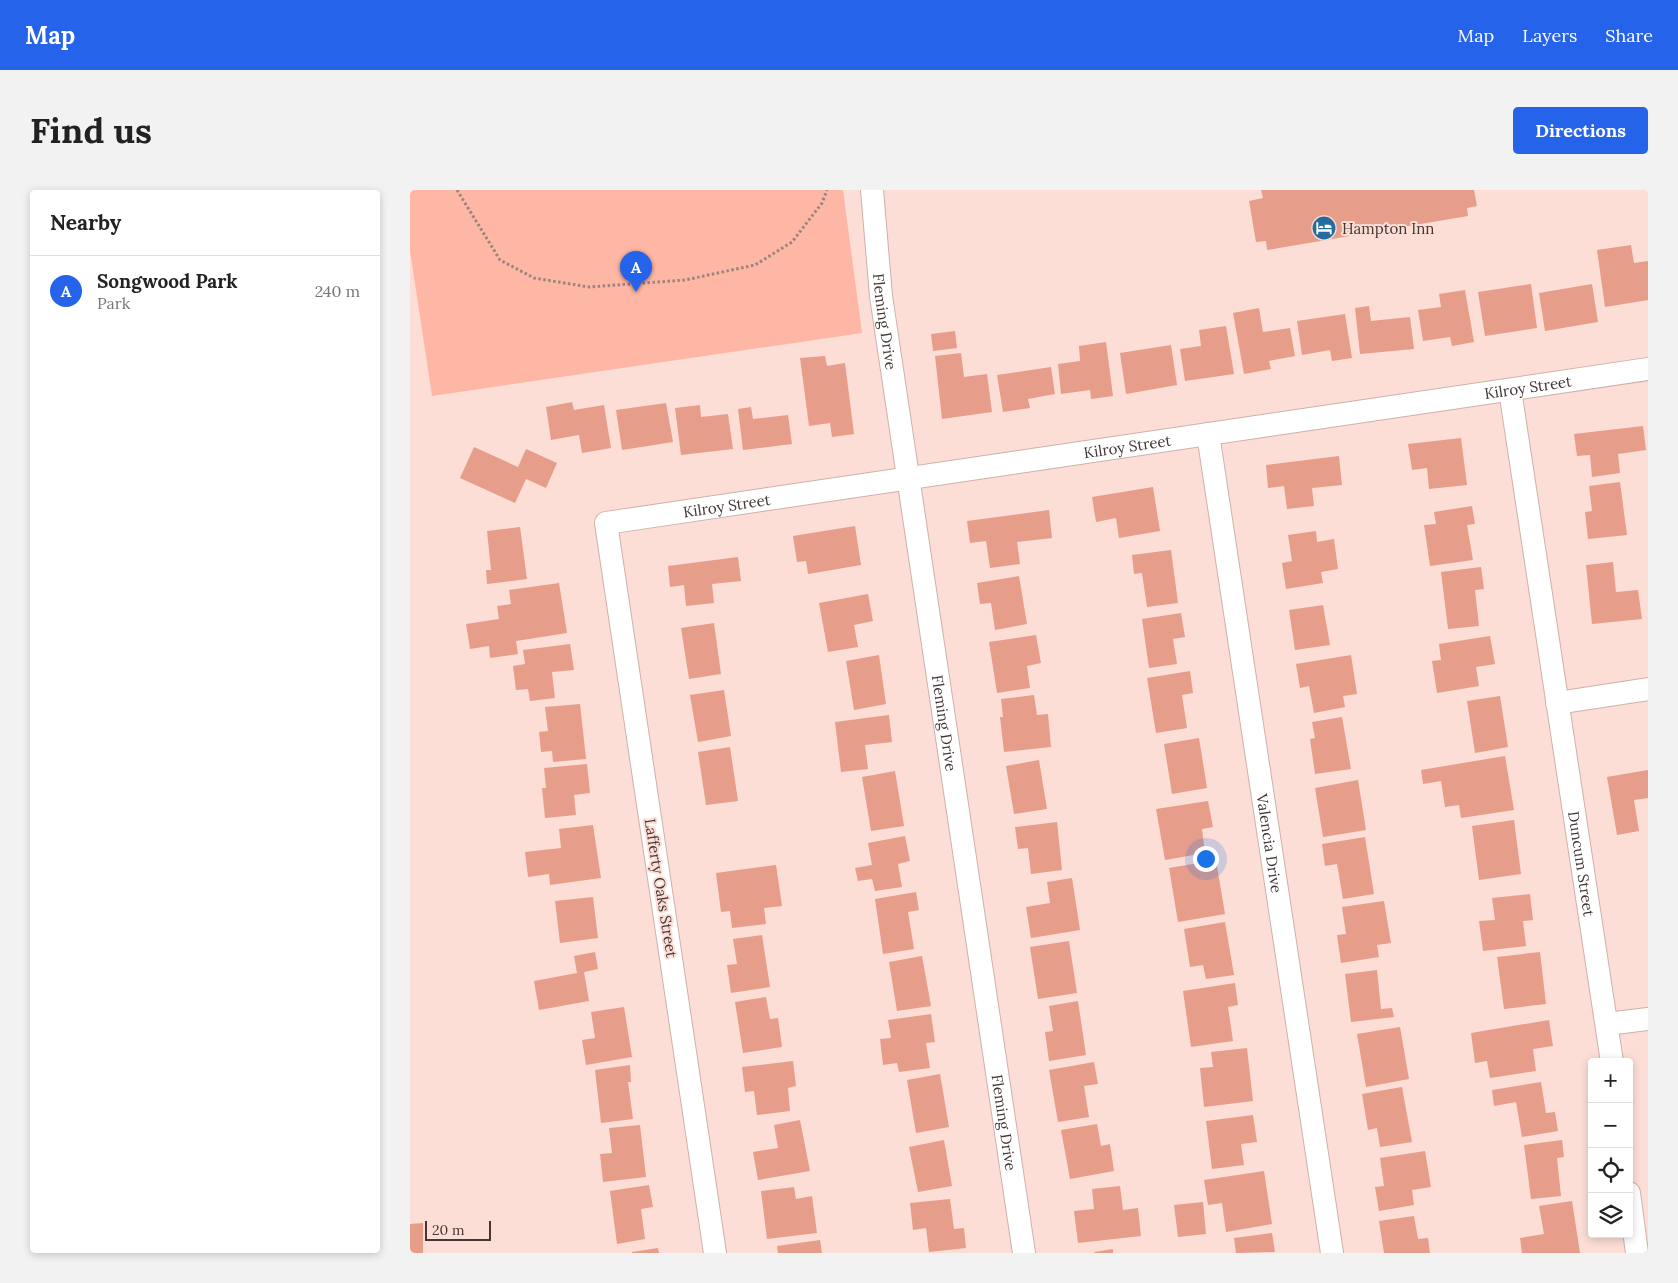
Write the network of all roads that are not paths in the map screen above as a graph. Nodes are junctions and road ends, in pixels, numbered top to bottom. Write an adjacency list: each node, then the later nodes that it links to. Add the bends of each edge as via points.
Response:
1 (872, 190): 5 (street, Fleming Drive, via 881,296)
2 (1648, 369): 3 (street, Kilroy Street)
3 (1510, 390): 4 (street, Kilroy Street); 8 (street, Duncum Street)
4 (1208, 434): 5 (street, Kilroy Street); 15 (street, Valencia Drive)
5 (908, 478): 6 (street, Kilroy Street); 14 (street, Fleming Drive)
6 (606, 523): 13 (street, Lafferty Oaks Street)
7 (1648, 689): 8 (street)
8 (1557, 703): 10 (street, Duncum Street)
9 (1648, 1019): 10 (street)
10 (1607, 1024): 11 (street, Duncum Street)
11 (1611, 1058)
12 (1633, 1223): 16 (street)
13 (715, 1253)
14 (1024, 1253)
15 (1332, 1253)
16 (1637, 1253)

